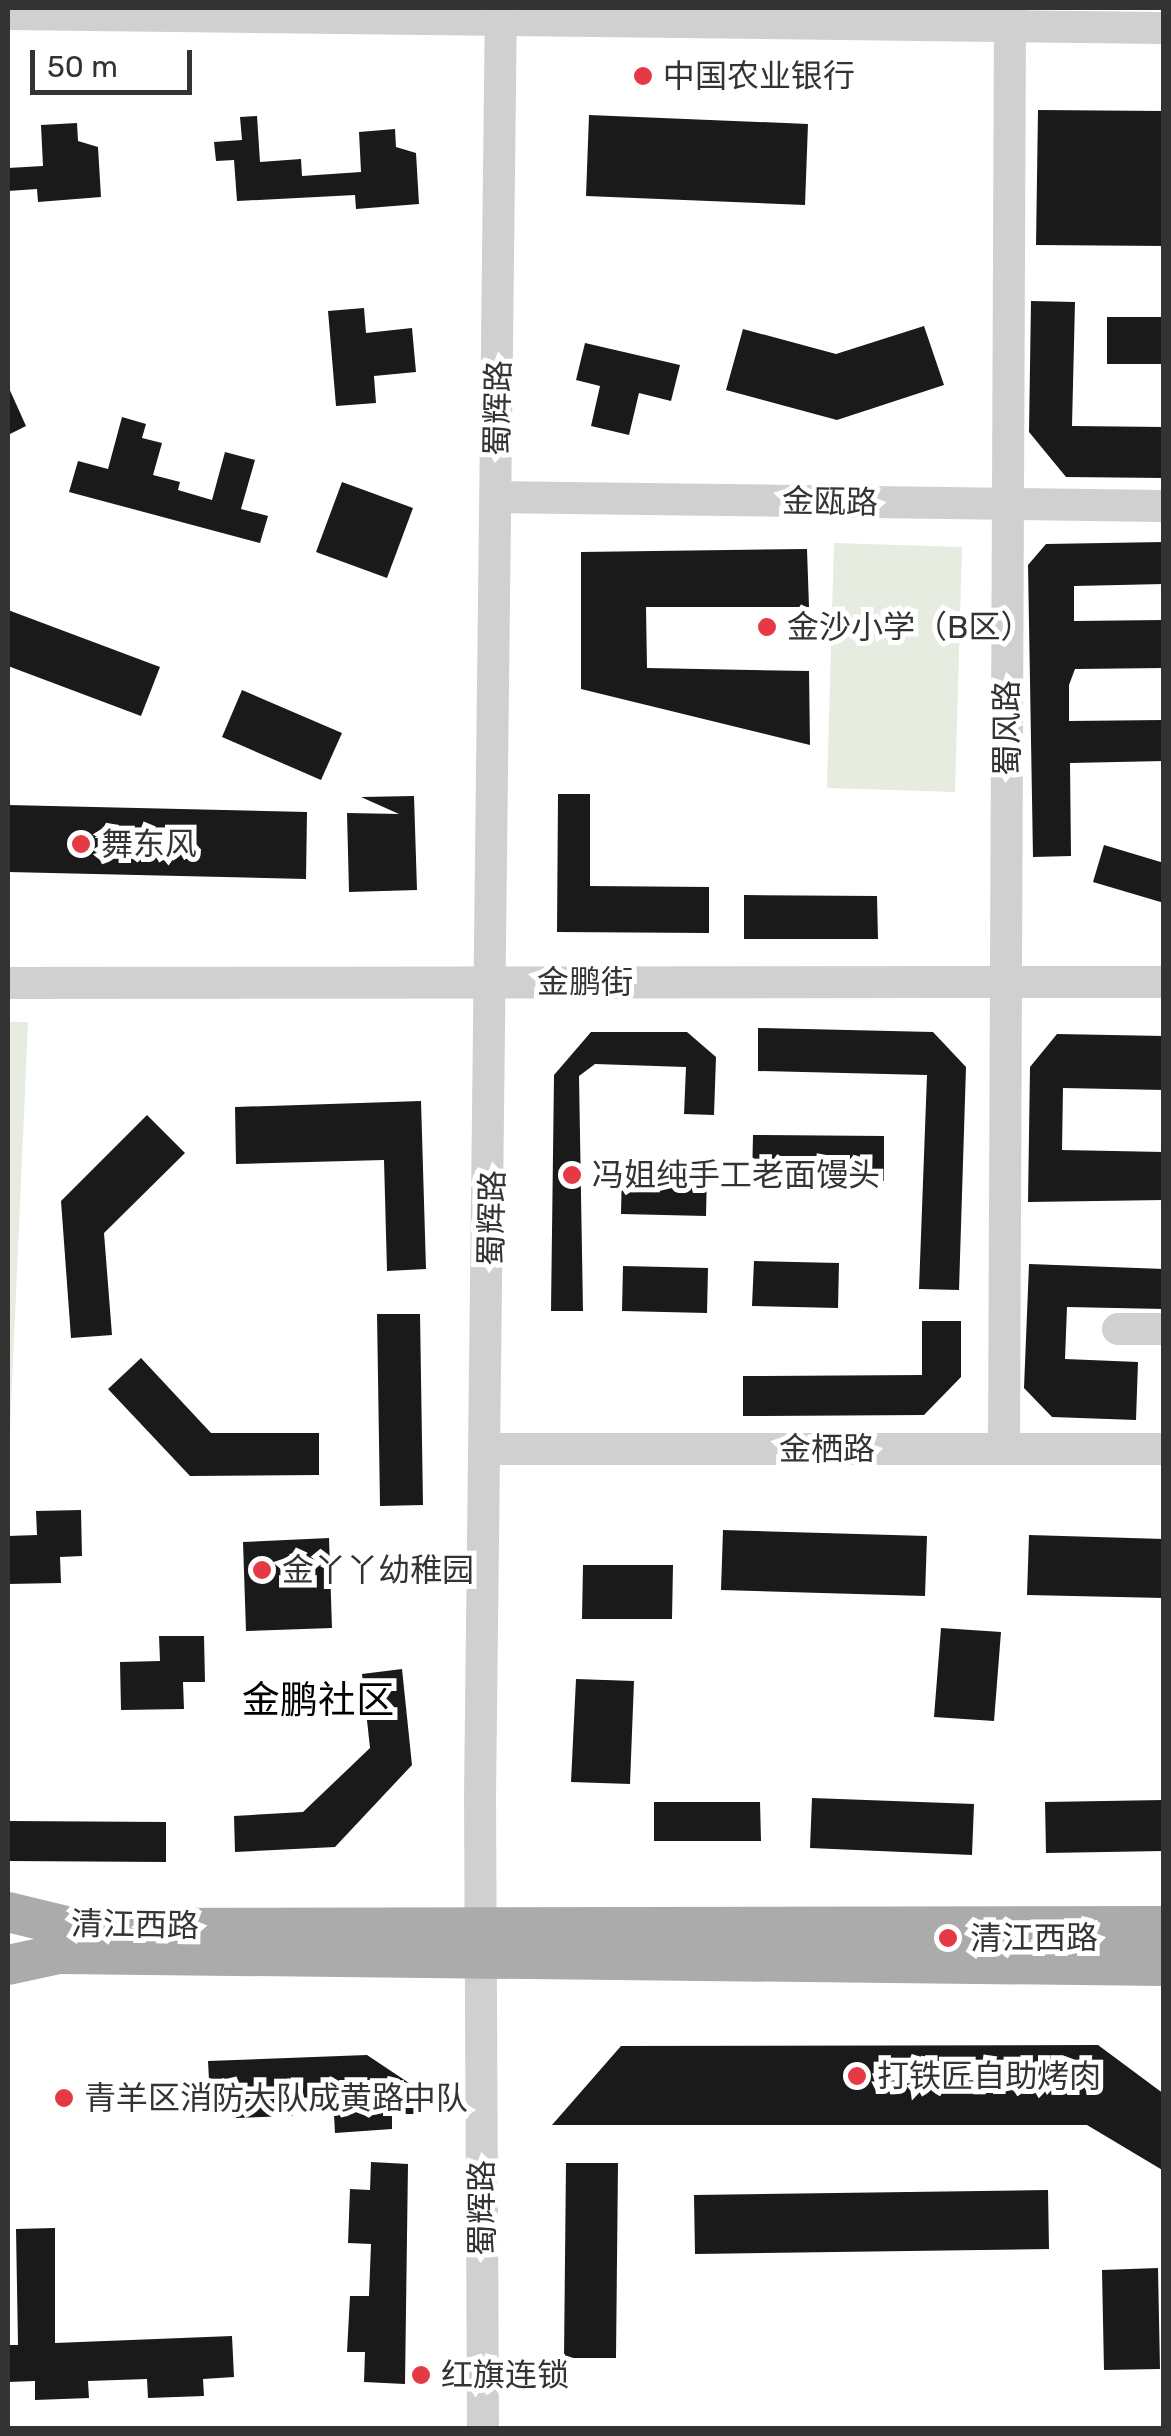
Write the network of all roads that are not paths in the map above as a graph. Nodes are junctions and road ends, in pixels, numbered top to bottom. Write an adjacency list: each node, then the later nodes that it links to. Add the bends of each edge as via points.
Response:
1 (502, 12): 2 (street); 3 (street); 5 (street, 蜀辉路)
2 (8, 14)
3 (1010, 17): 4 (street); 6 (street, 蜀风路)
4 (1164, 28)
5 (497, 498): 6 (street, 金瓯路); 8 (street, 蜀辉路)
6 (1008, 504): 7 (street, 金瓯路); 9 (street, 蜀风路)
7 (1164, 506)
8 (494, 982): 9 (street, 金鹏街); 11 (street, 金鹏街); 14 (street, 蜀辉路)
9 (1006, 982): 10 (street, 金鹏街); 15 (street, 蜀风路)
10 (1164, 982)
11 (8, 983)
12 (1118, 1329): 13 (street)
13 (1164, 1329)
14 (490, 1449): 15 (street, 金栖路); 21 (street, 蜀辉路)
15 (1004, 1449): 16 (street, 金栖路)
16 (1164, 1449)
17 (8, 1912): 20 (main road, 清江西路)
18 (1164, 1926): 21 (main road, 清江西路)
19 (8, 1927): 20 (main road)
20 (66, 1941): 21 (main road, 清江西路); 22 (main road); 23 (main road, 清江西路)
21 (481, 1943): 24 (main road, 清江西路); 25 (street, 蜀辉路)
22 (8, 1956)
23 (8, 1965)
24 (1164, 1966)
25 (483, 2428)

